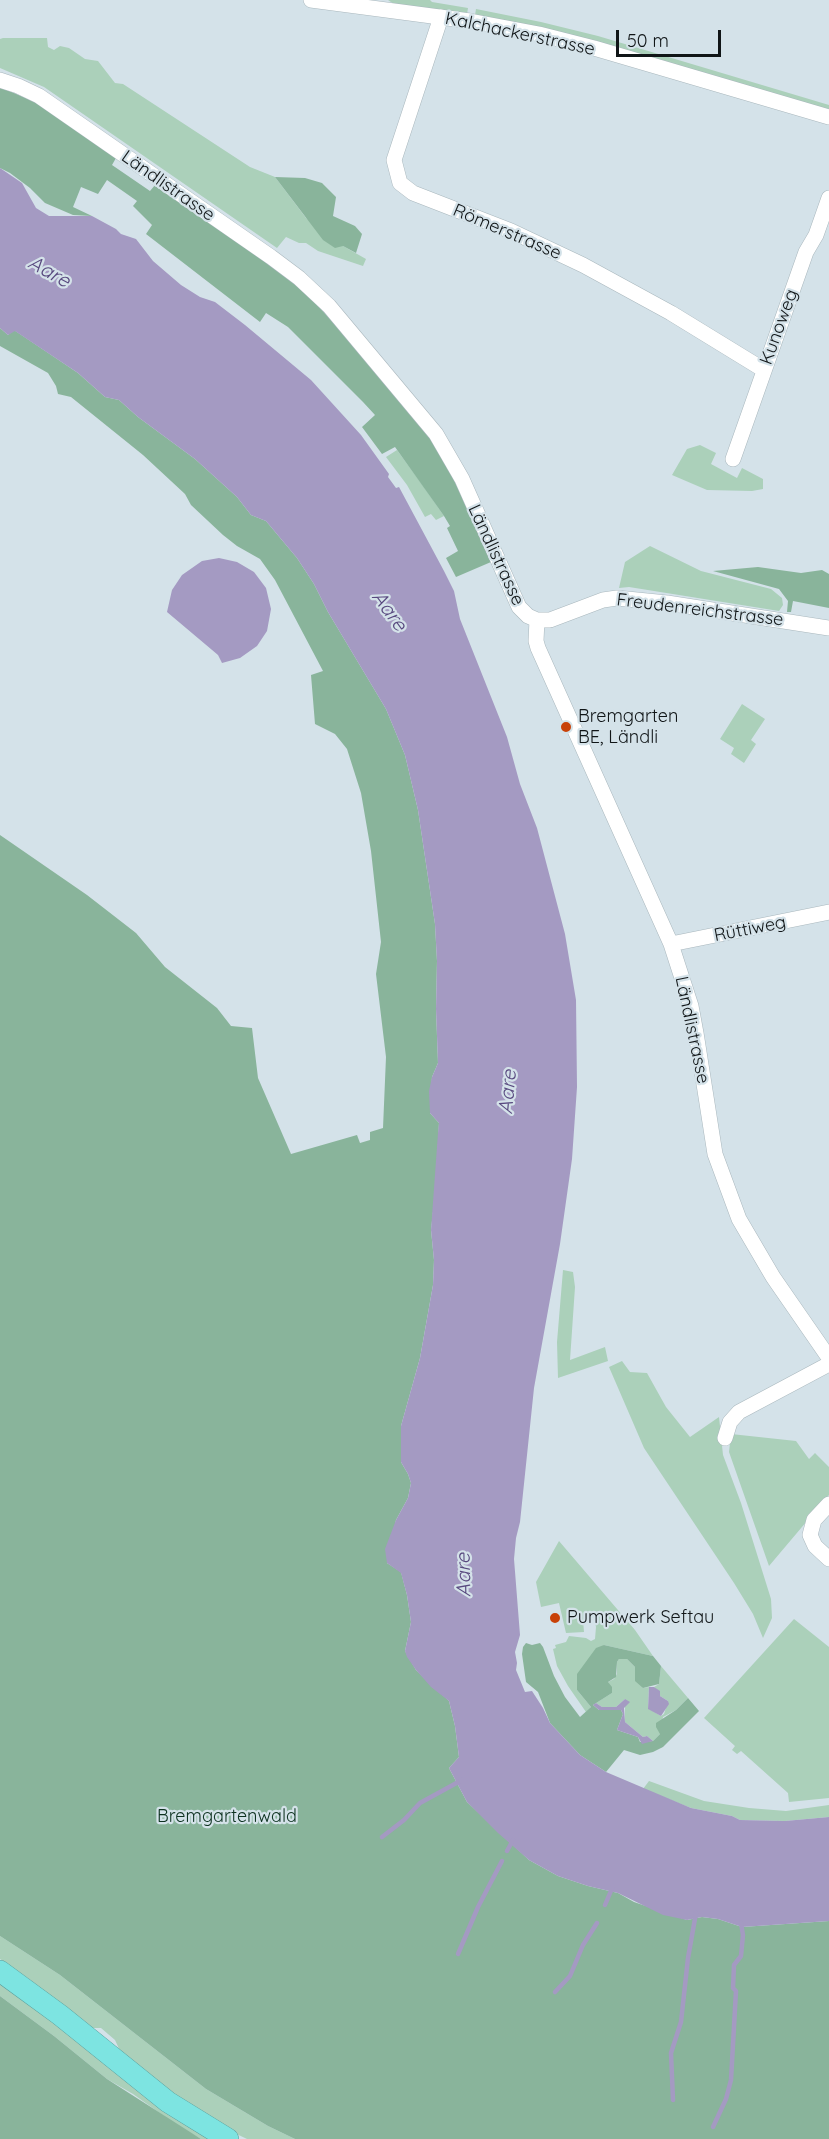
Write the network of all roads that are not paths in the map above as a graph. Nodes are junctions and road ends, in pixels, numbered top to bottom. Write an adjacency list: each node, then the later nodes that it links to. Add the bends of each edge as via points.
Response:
1 (311, 0): 2 (street, Kalchackerstrasse)
2 (441, 17): 4 (street, Kalchackerstrasse, via 566,40); 6 (street, Römerstrasse, via 394,160 400,183 413,193 511,231 583,265)
3 (0, 80): 8 (street, Ländlistrasse, via 39,96 271,257 329,306 436,434 462,479 519,607)
4 (829, 117)
5 (829, 198): 6 (street, Kunoweg)
6 (764, 370): 7 (street, Kunoweg)
7 (733, 459)
8 (537, 620): 9 (street, Freudenreichstrasse, via 556,618 617,598); 11 (street, Ländlistrasse, via 538,648)
9 (829, 628)
10 (829, 912): 11 (street, Rüttiweg)
11 (671, 944): 12 (street, Ländlistrasse, via 691,1006 715,1154 739,1219)
12 (829, 1358)
13 (829, 1364): 14 (street, via 740,1412 730,1422)
14 (725, 1438)
15 (829, 1504): 16 (street, via 814,1520 810,1535)
16 (829, 1559)
17 (0, 1971): 18 (highway, via 168,2102)
18 (228, 2139)

